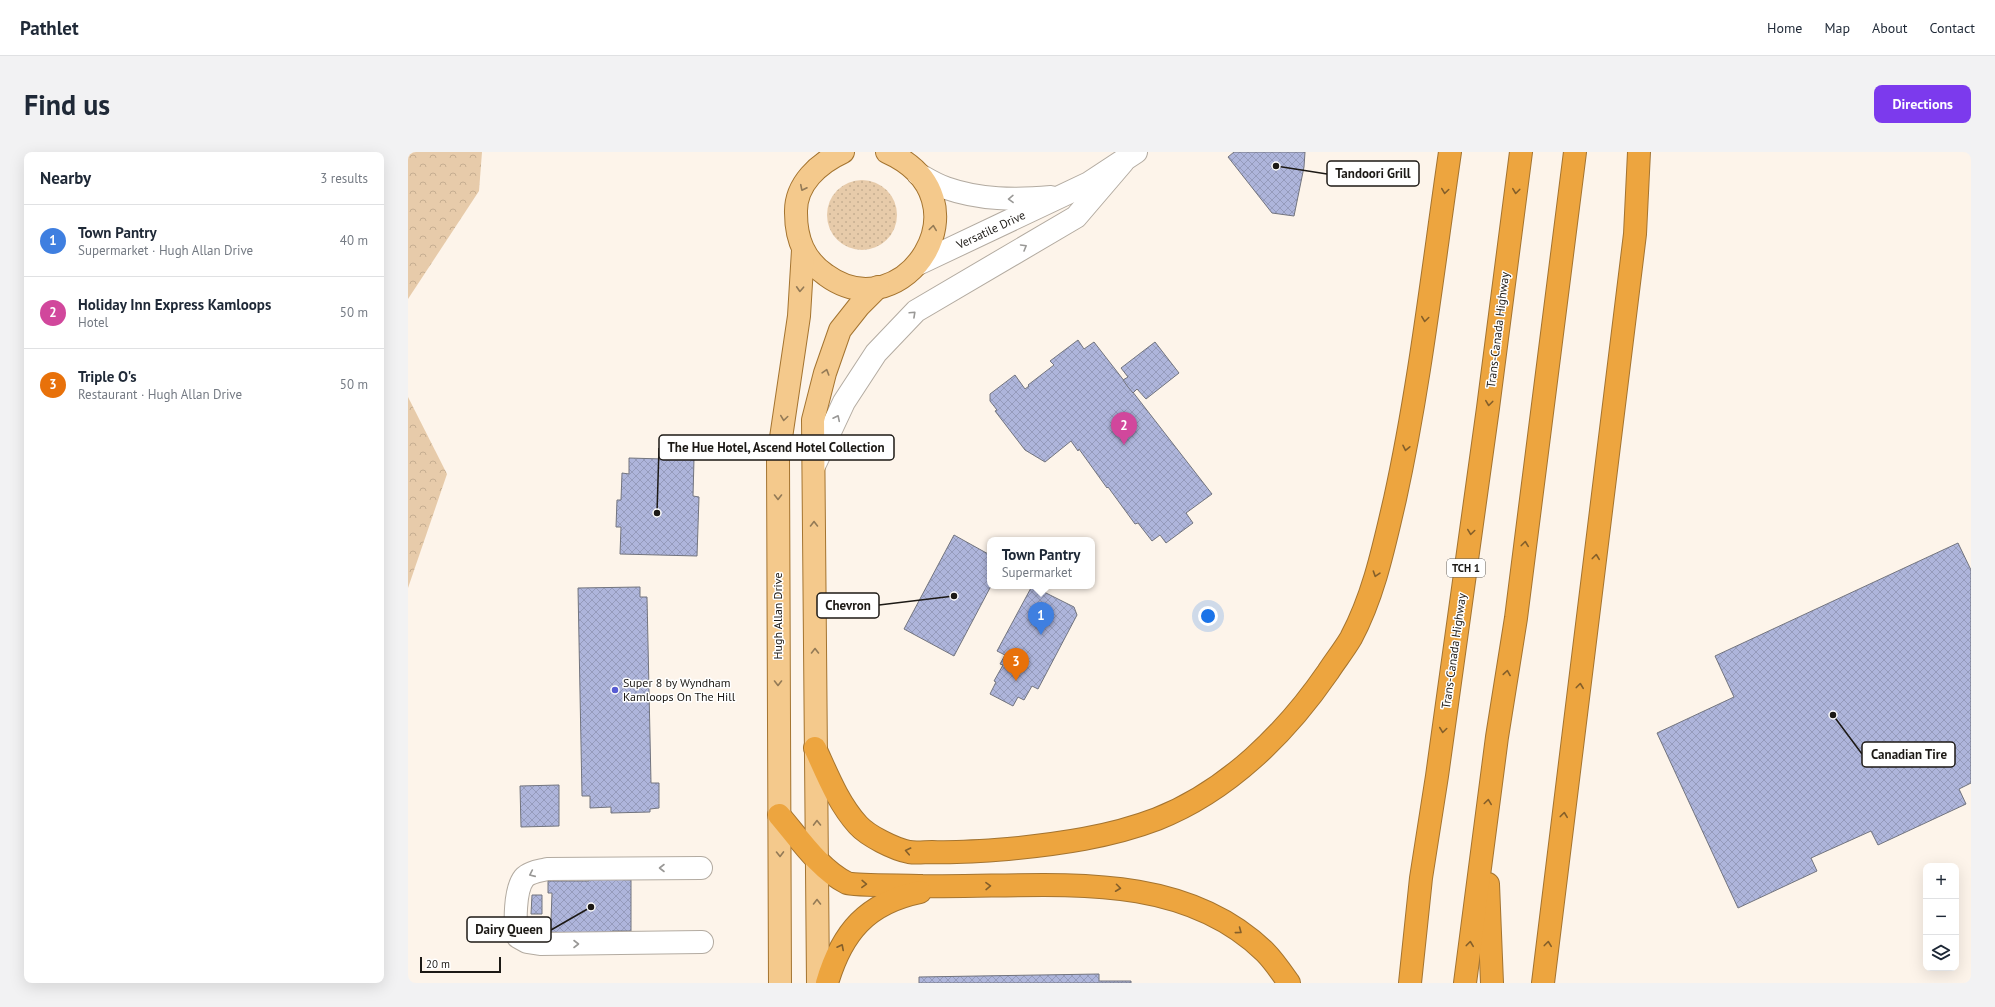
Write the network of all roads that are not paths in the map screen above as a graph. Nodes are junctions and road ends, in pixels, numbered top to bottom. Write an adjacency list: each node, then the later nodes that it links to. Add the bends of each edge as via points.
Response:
1 (887, 152): 8 (main road)
2 (1450, 152): 14 (highway, one-way to 14, via 1407,443 1382,558 1369,597 1350,639 1309,700 1257,754 1196,800 1159,818 1114,833 1036,846 947,853 909,852 878,840 859,826 833,785)
3 (1521, 152): 25 (highway, Trans-Canada Highway / TCH 1, one-way to 25, via 1437,776 1420,878)
4 (1575, 152): 16 (highway, one-way to 4, via 1516,618)
5 (1639, 152): 28 (highway, one-way to 5, via 1636,234)
6 (835, 154): 10 (main road, one-way to 10, via 813,172 801,189 796,209 796,230)
7 (1130, 157): 9 (street, Versatile Drive); 13 (street, one-way to 7, via 844,402 876,353 916,311 1076,217)
8 (916, 166): 9 (street, Versatile Drive, one-way to 8, via 1003,199 972,195 944,188); 11 (main road, one-way to 8, via 929,247 934,227 934,207 928,188)
9 (1064, 196): 11 (street, Versatile Drive)
10 (803, 250): 12 (main road, via 816,268 834,281 855,288); 15 (main road, Hugh Allan Drive, one-way to 15, via 799,316 778,458)
11 (918, 264): 12 (main road, via 900,279)
12 (878, 287): 13 (main road, one-way to 12, via 813,420 825,373 840,330)
13 (814, 466): 14 (main road, one-way to 13)
14 (815, 748): 17 (main road, one-way to 14)
15 (779, 815): 17 (highway); 21 (main road, Hugh Allan Drive, one-way to 21)
16 (1485, 827): 26 (highway, one-way to 16); 27 (highway)
17 (817, 862): 19 (highway, one-way to 19, via 848,883); 22 (main road, one-way to 17)
18 (700, 868): 20 (street, one-way to 20, via 547,869 535,872 524,877 519,889 515,926 518,936 527,942 540,944)
19 (949, 886): 23 (highway, one-way to 19, via 833,962 858,922 880,906 900,896); 24 (highway, one-way to 24, via 1108,887 1163,896 1216,916 1238,930 1265,952)
20 (702, 942)
21 (780, 983)
22 (818, 983)
23 (827, 983)
24 (1289, 983)
25 (1410, 983)
26 (1465, 983)
27 (1492, 983)
28 (1543, 983)

